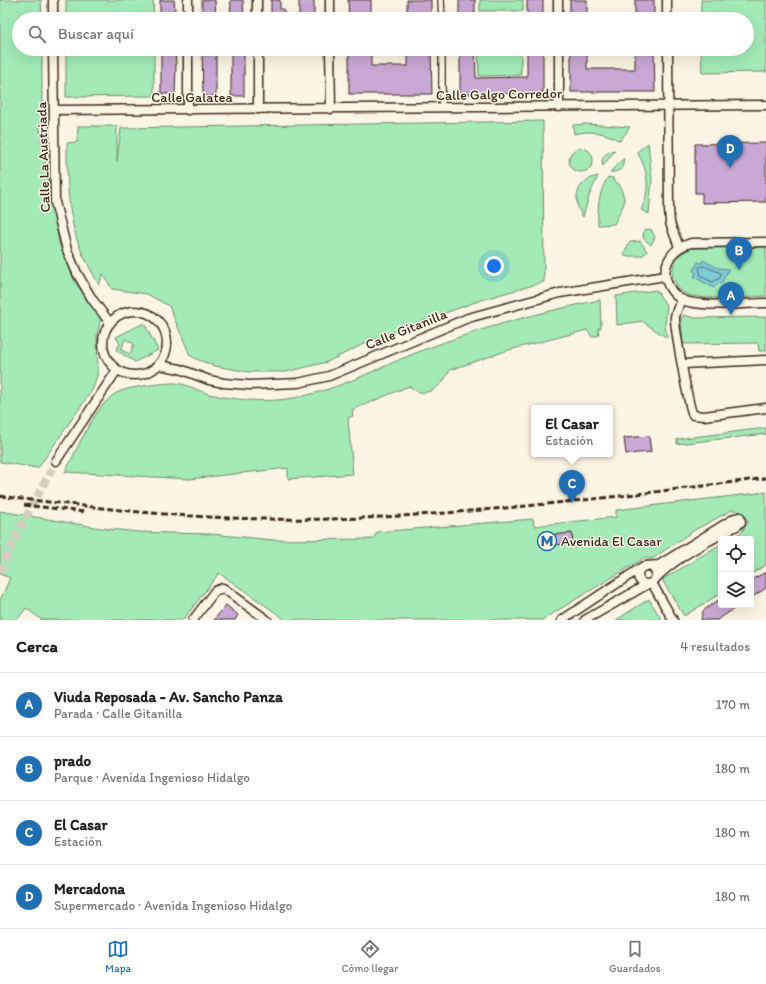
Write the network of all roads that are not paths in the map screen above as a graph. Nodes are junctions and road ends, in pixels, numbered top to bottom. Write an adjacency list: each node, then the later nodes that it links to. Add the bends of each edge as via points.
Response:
1 (53, 0): 8 (street)
2 (188, 0): 9 (street)
3 (257, 0): 10 (street)
4 (330, 0): 11 (street)
5 (441, 0): 12 (street)
6 (558, 0): 13 (street)
7 (667, 0): 14 (street)
8 (53, 12)
9 (188, 12)
10 (258, 12)
11 (330, 12)
12 (442, 12)
13 (558, 12)
14 (667, 12)
15 (53, 56): 28 (street, Calle La Austriada)
16 (188, 56): 29 (street)
17 (258, 56): 26 (street)
18 (330, 56): 27 (street)
19 (442, 56): 25 (street)
20 (558, 56): 24 (street)
21 (668, 56): 23 (street)
22 (766, 105): 23 (street, Calle Galgo Corredor)
23 (668, 106): 24 (street, Calle Galgo Corredor); 31 (street, via 670,223)
24 (559, 107): 25 (street, Calle Galgo Corredor)
25 (442, 108): 27 (street, Calle Galgo Corredor)
26 (258, 109): 27 (street, Calle Galatea); 29 (street, Calle Galatea)
27 (331, 109)
28 (54, 110): 29 (street, Calle Galatea); 35 (street, Calle La Austriada, via 55,202 62,232 77,273)
29 (188, 110)
30 (766, 242): 31 (street, via 691,243)
31 (679, 247): 32 (street, via 666,266)
32 (665, 276): 33 (street, via 669,288); 38 (street, Calle Gitanilla, via 560,294 468,318 329,376 298,383 249,385 224,382)
33 (683, 300): 34 (street, via 698,303); 37 (street, via 678,306 675,326)
34 (766, 303)
35 (110, 323): 38 (street, via 123,313 134,311 146,312 157,319 164,328 168,346); 39 (street, via 104,333 103,350)
36 (766, 360): 37 (street)
37 (683, 364): 40 (street, via 689,407 696,416)
38 (159, 365): 39 (street, via 149,373 138,376)
39 (117, 370): 41 (street)
40 (766, 408)
41 (56, 461)
42 (644, 566): 43 (street, via 655,570 656,575); 43 (street, via 638,573 639,580 645,584); 43 (street, via 659,564 740,517 741,522 738,525 703,544 663,571); 46 (street)
43 (652, 582): 47 (street); 48 (street)
44 (193, 620): 45 (street, via 215,591 223,588)
45 (267, 620)
46 (562, 620)
47 (585, 620)
48 (673, 620)

